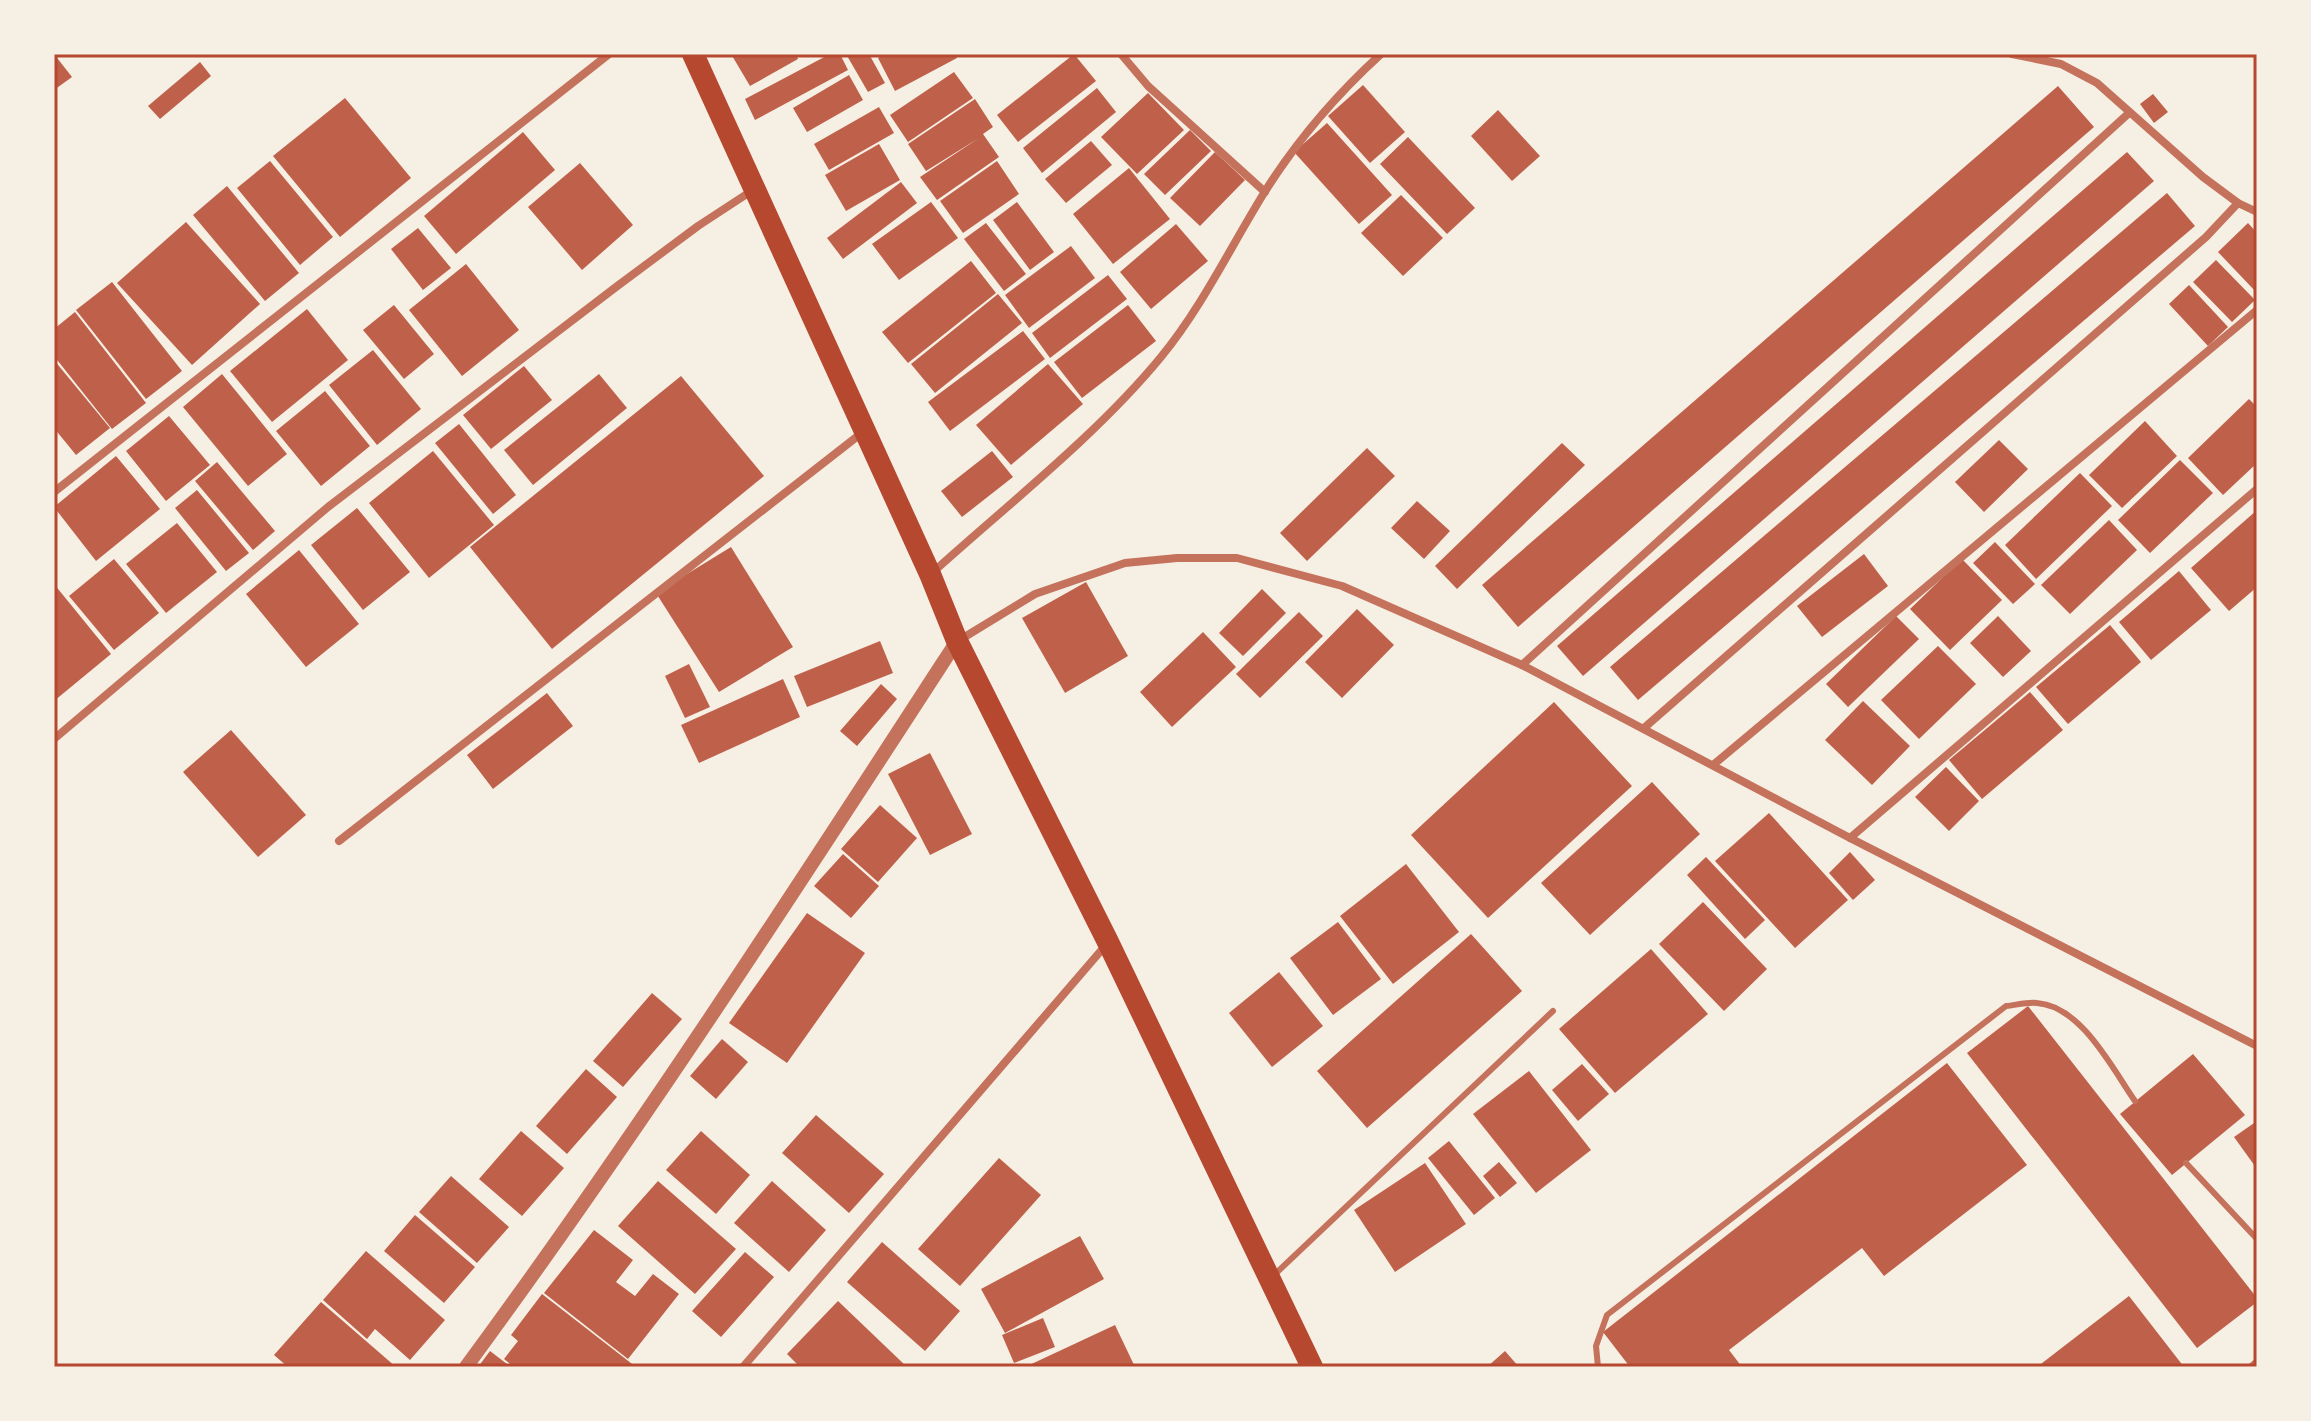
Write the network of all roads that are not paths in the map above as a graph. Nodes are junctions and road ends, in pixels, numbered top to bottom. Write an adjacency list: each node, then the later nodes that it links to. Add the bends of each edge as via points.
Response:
1 (609, 54): 14 (street)
2 (693, 54): 7 (highway)
3 (1121, 54): 8 (street, via 1148,86)
4 (1381, 54): 8 (street, via 1307,132)
5 (2012, 54): 6 (street, via 2061,64 2097,83)
6 (2129, 113): 9 (street); 17 (street)
7 (754, 189): 12 (highway); 19 (street, via 616,287 328,507)
8 (1265, 192): 15 (street, via 1196,311 1160,359 1101,421)
9 (2238, 203): 10 (street); 18 (street, via 2206,237)
10 (2257, 212)
11 (2257, 310): 20 (street)
12 (863, 431): 15 (highway); 22 (street)
13 (2257, 489): 21 (street)
14 (54, 492)
15 (930, 574): 16 (highway)
16 (957, 641): 17 (street, via 1035,594 1125,563 1237,558 1342,586); 23 (highway); 31 (street, via 756,952)
17 (1522, 665): 18 (street)
18 (1644, 728): 20 (street)
19 (54, 739)
20 (1713, 765): 21 (street)
21 (1850, 838): 25 (street)
22 (339, 841)
23 (1108, 942): 29 (highway); 32 (street)
24 (1553, 1011): 29 (lane)
25 (2257, 1046)
26 (2135, 1101): 34 (lane, via 2082,1026 2057,1008 2037,1003 2006,1006 1607,1315 1596,1346)
27 (2186, 1163): 28 (lane)
28 (2257, 1239)
29 (1270, 1279): 33 (highway)
30 (2257, 1361): 35 (lane)
31 (466, 1367)
32 (743, 1367)
33 (1312, 1367)
34 (1598, 1367)
35 (2250, 1367)

